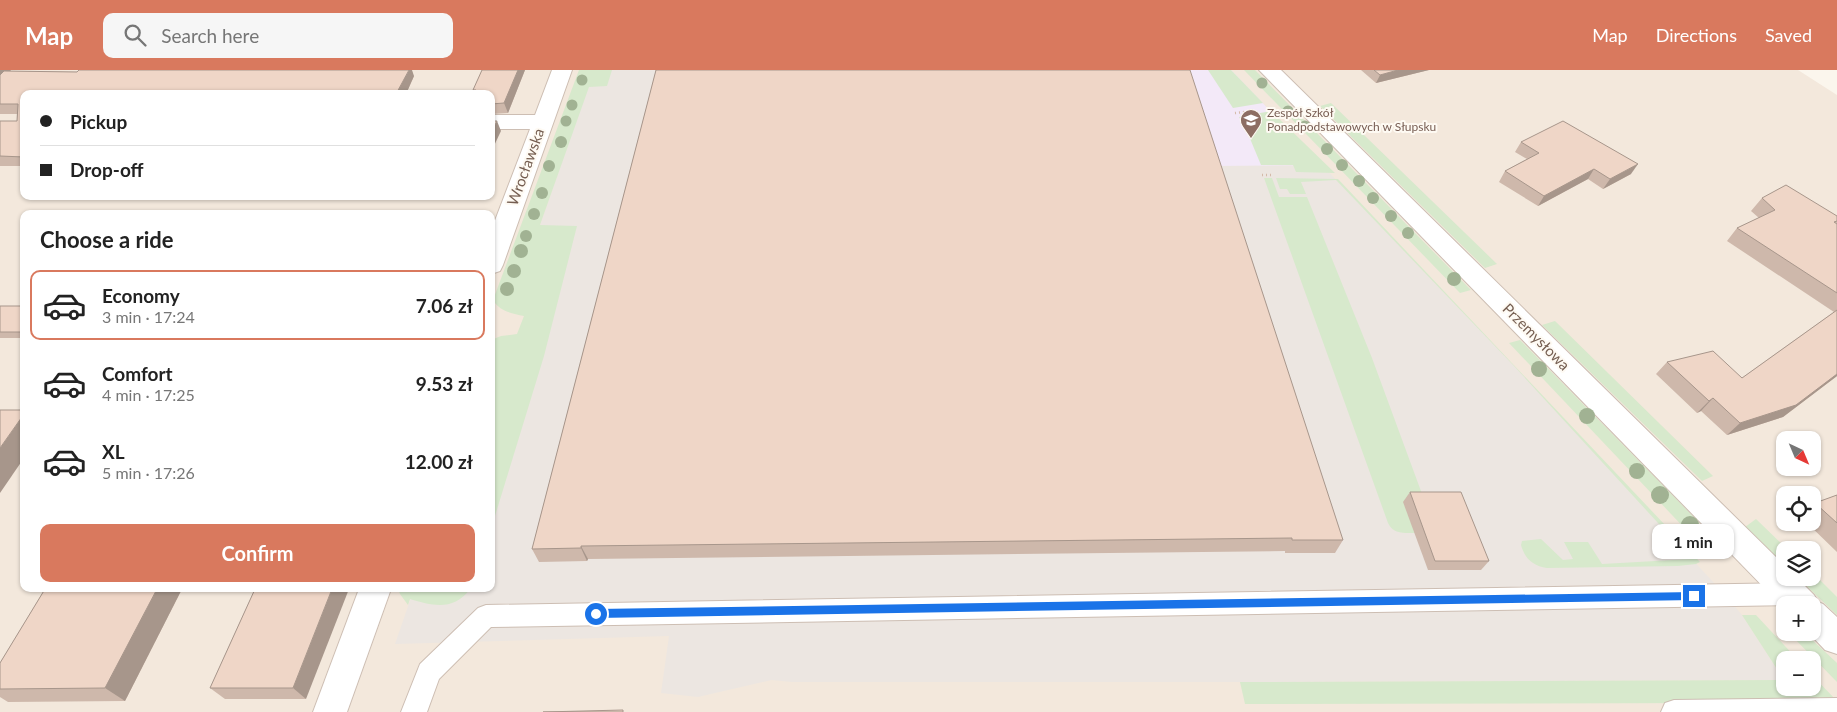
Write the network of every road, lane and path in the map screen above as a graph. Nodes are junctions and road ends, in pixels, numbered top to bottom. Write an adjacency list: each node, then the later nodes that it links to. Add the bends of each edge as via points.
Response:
1 (562, 70): 6 (street, Wrocławska)
2 (1268, 70): 11 (street, Przemysłowa)
3 (1254, 111): 4 (path)
4 (1235, 113)
5 (495, 122): 6 (street)
6 (543, 122): 9 (street, Wrocławska)
7 (1262, 175): 8 (path)
8 (1273, 175)
9 (495, 254)
10 (374, 592): 16 (street)
11 (1793, 596)
12 (1776, 605): 17 (lane, via 486,616 428,672)
13 (1821, 623): 14 (street, Przemysłowa)
14 (1837, 639)
15 (1837, 710): 18 (lane)
16 (330, 712)
17 (414, 712)
18 (1674, 712)

